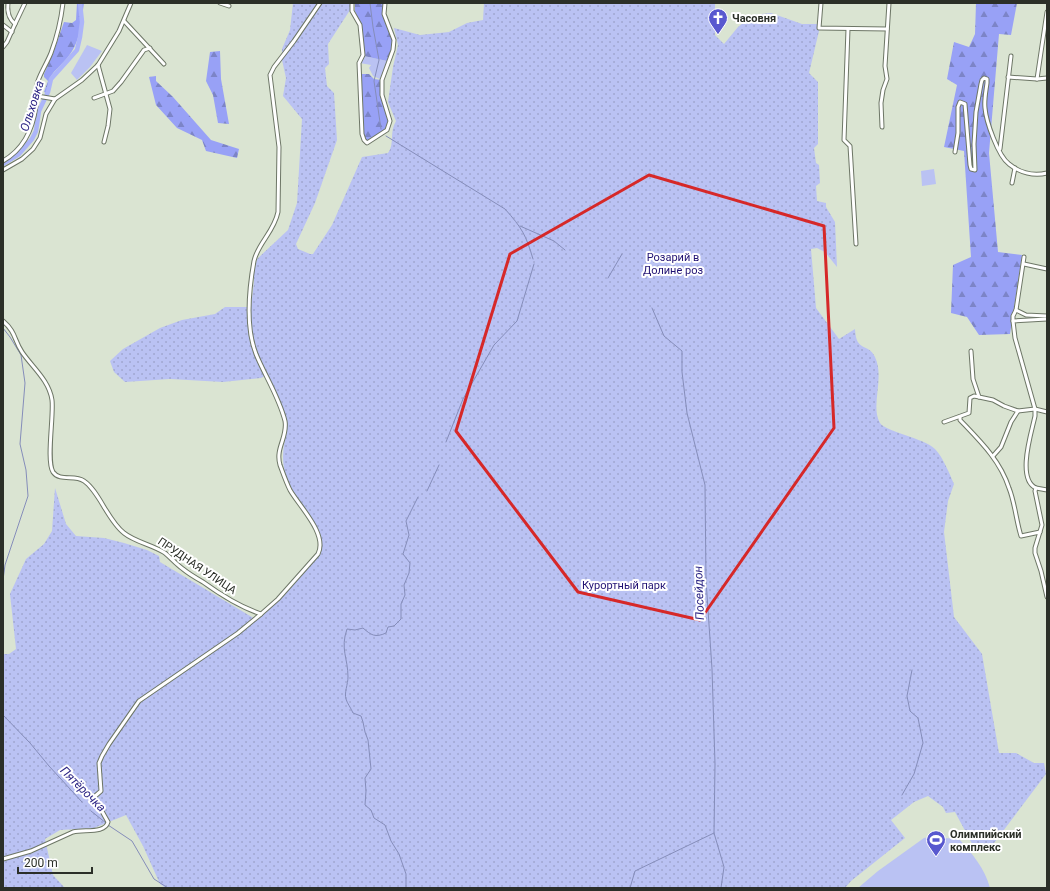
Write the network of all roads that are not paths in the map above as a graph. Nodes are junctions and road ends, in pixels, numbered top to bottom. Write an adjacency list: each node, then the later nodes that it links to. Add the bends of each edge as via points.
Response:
1 (7, 3): 14 (street, via 10,20)
2 (25, 3): 14 (street)
3 (63, 3): 28 (street, via 61,20 51,52 37,83)
4 (131, 3): 13 (street)
5 (220, 3): 11 (street)
6 (320, 3): 61 (street, via 270,75 279,147 278,212 276,222 255,259 249,313 253,345 285,422 278,456 280,464 290,490 310,519 321,546 310,564)
7 (352, 3): 8 (street, via 352,11 360,25 363,55 359,63 362,134 367,143 387,130 390,121 382,95 382,80 394,40 384,14)
8 (385, 3)
9 (820, 3): 16 (street, via 819,28)
10 (889, 3): 17 (street)
11 (229, 6)
12 (1047, 12): 26 (street)
13 (124, 20): 20 (street); 23 (street)
14 (15, 24): 18 (street)
15 (3, 25): 18 (street)
16 (848, 29): 17 (street); 40 (street, via 844,140 850,146)
17 (887, 29): 31 (street, via 887,79 881,104)
18 (12, 32): 19 (street)
19 (3, 47)
20 (150, 48): 22 (street); 27 (street, via 144,50 121,82)
21 (1011, 56): 24 (street)
22 (164, 64)
23 (98, 65): 27 (street); 30 (street)
24 (1008, 77): 26 (street); 33 (street)
25 (1047, 78): 26 (street)
26 (1037, 79)
27 (107, 94): 29 (street); 32 (street, via 110,114)
28 (37, 96): 30 (street); 35 (street, via 28,137 15,153)
29 (94, 98)
30 (55, 99): 37 (street, via 46,114 40,138 33,149)
31 (882, 127)
32 (104, 142)
33 (1000, 151): 34 (street, via 986,116 984,106 987,79 984,78 976,112 975,170 971,169 970,165 965,104 960,102); 36 (street, via 1007,164)
34 (955, 152)
35 (3, 161)
36 (1014, 168): 38 (street, via 1028,174); 39 (street)
37 (3, 170)
38 (1047, 173)
39 (1012, 183)
40 (856, 244)
41 (1024, 257): 42 (street)
42 (1024, 264): 43 (street); 44 (street)
43 (1047, 269)
44 (1016, 310): 45 (street, via 1026,315); 48 (street)
45 (1047, 316)
46 (1047, 319): 48 (street)
47 (3, 321): 61 (street, ПРУДНАЯ УЛИЦА, via 50,392 51,467 54,472 59,476 84,480 124,534 164,552 183,570 219,593)
48 (1013, 321): 51 (street, via 1015,338)
49 (971, 351): 50 (street)
50 (979, 396): 52 (street); 54 (street, via 971,396 969,413)
51 (1035, 409): 52 (street); 53 (street); 57 (street, via 1026,472 1030,483)
52 (1018, 411): 56 (street, via 1001,447)
53 (1047, 412)
54 (960, 417): 55 (street); 56 (street)
55 (944, 422)
56 (993, 456): 59 (street, via 1009,487 1021,536)
57 (1036, 488): 58 (street); 59 (street, via 1034,491 1042,526)
58 (1047, 490)
59 (1040, 532): 60 (street, via 1035,553)
60 (1047, 597)
61 (261, 614): 62 (street, via 238,633 139,701 99,763 101,791 95,795 95,799 108,823 104,828 79,830 32,851)
62 (3, 859)

